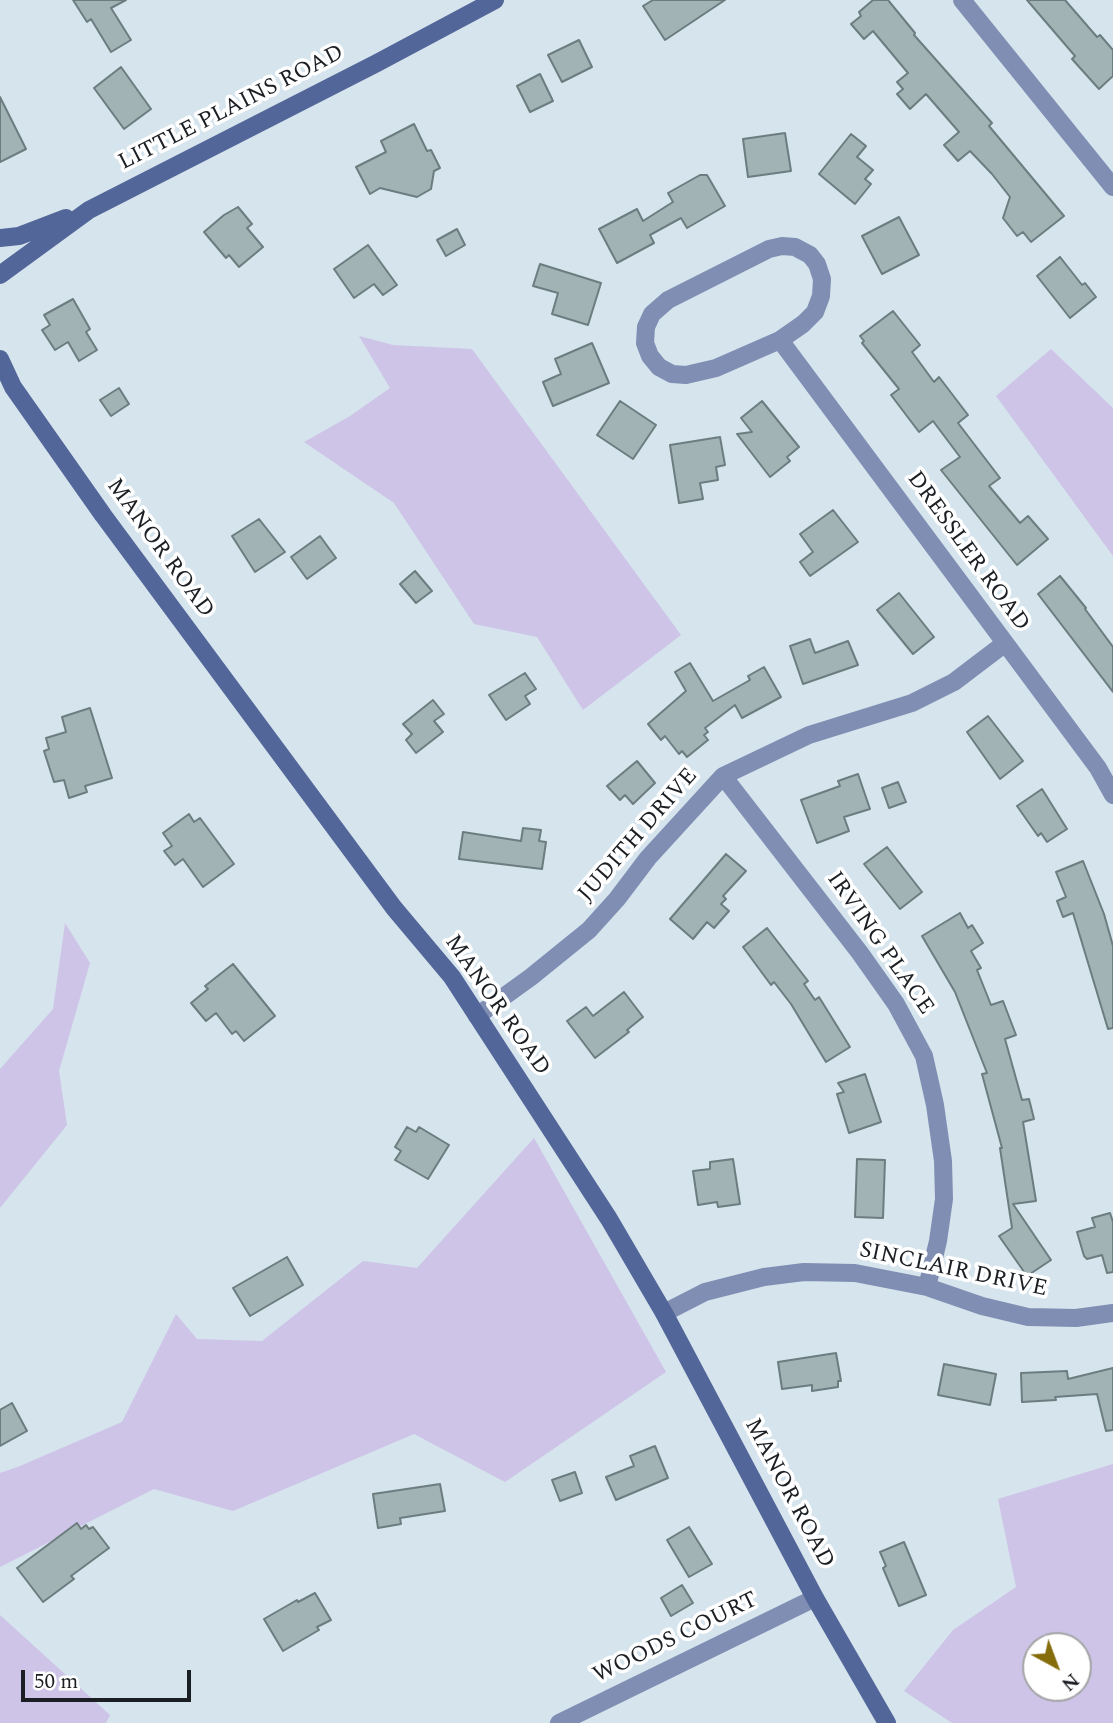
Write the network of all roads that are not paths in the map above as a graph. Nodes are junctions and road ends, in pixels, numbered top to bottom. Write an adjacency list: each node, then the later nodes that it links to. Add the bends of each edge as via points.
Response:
1 (495, 0): 4 (street, LITTLE PLAINS ROAD)
2 (962, 0): 3 (street)
3 (1113, 187)
4 (89, 209): 5 (street, via 19,236); 6 (street, LITTLE PLAINS ROAD)
5 (0, 238)
6 (0, 275)
7 (780, 340): 7 (street, via 686,376 659,367 645,343 652,314 668,300 769,249 795,247 817,264 821,296 815,312); 10 (street, DRESSLER ROAD)
8 (0, 359): 9 (street, MANOR ROAD)
9 (7, 383): 13 (street, MANOR ROAD)
10 (1004, 643): 11 (street, JUDITH DRIVE, via 954,682 912,703 809,735); 12 (street, DRESSLER ROAD, via 1098,768)
11 (723, 776): 13 (street, JUDITH DRIVE, via 589,930); 14 (street, IRVING PLACE, via 860,953 924,1055 943,1161 944,1199)
12 (1113, 795)
13 (477, 1016): 15 (street, MANOR ROAD, via 609,1219)
14 (927, 1287): 15 (street, SINCLAIR DRIVE, via 855,1272 804,1272 705,1292); 16 (street, SINCLAIR DRIVE, via 1028,1317)
15 (664, 1313): 17 (street, MANOR ROAD)
16 (1113, 1313)
17 (815, 1598): 18 (street, WOODS COURT); 19 (street, MANOR ROAD)
18 (559, 1723)
19 (887, 1723)

